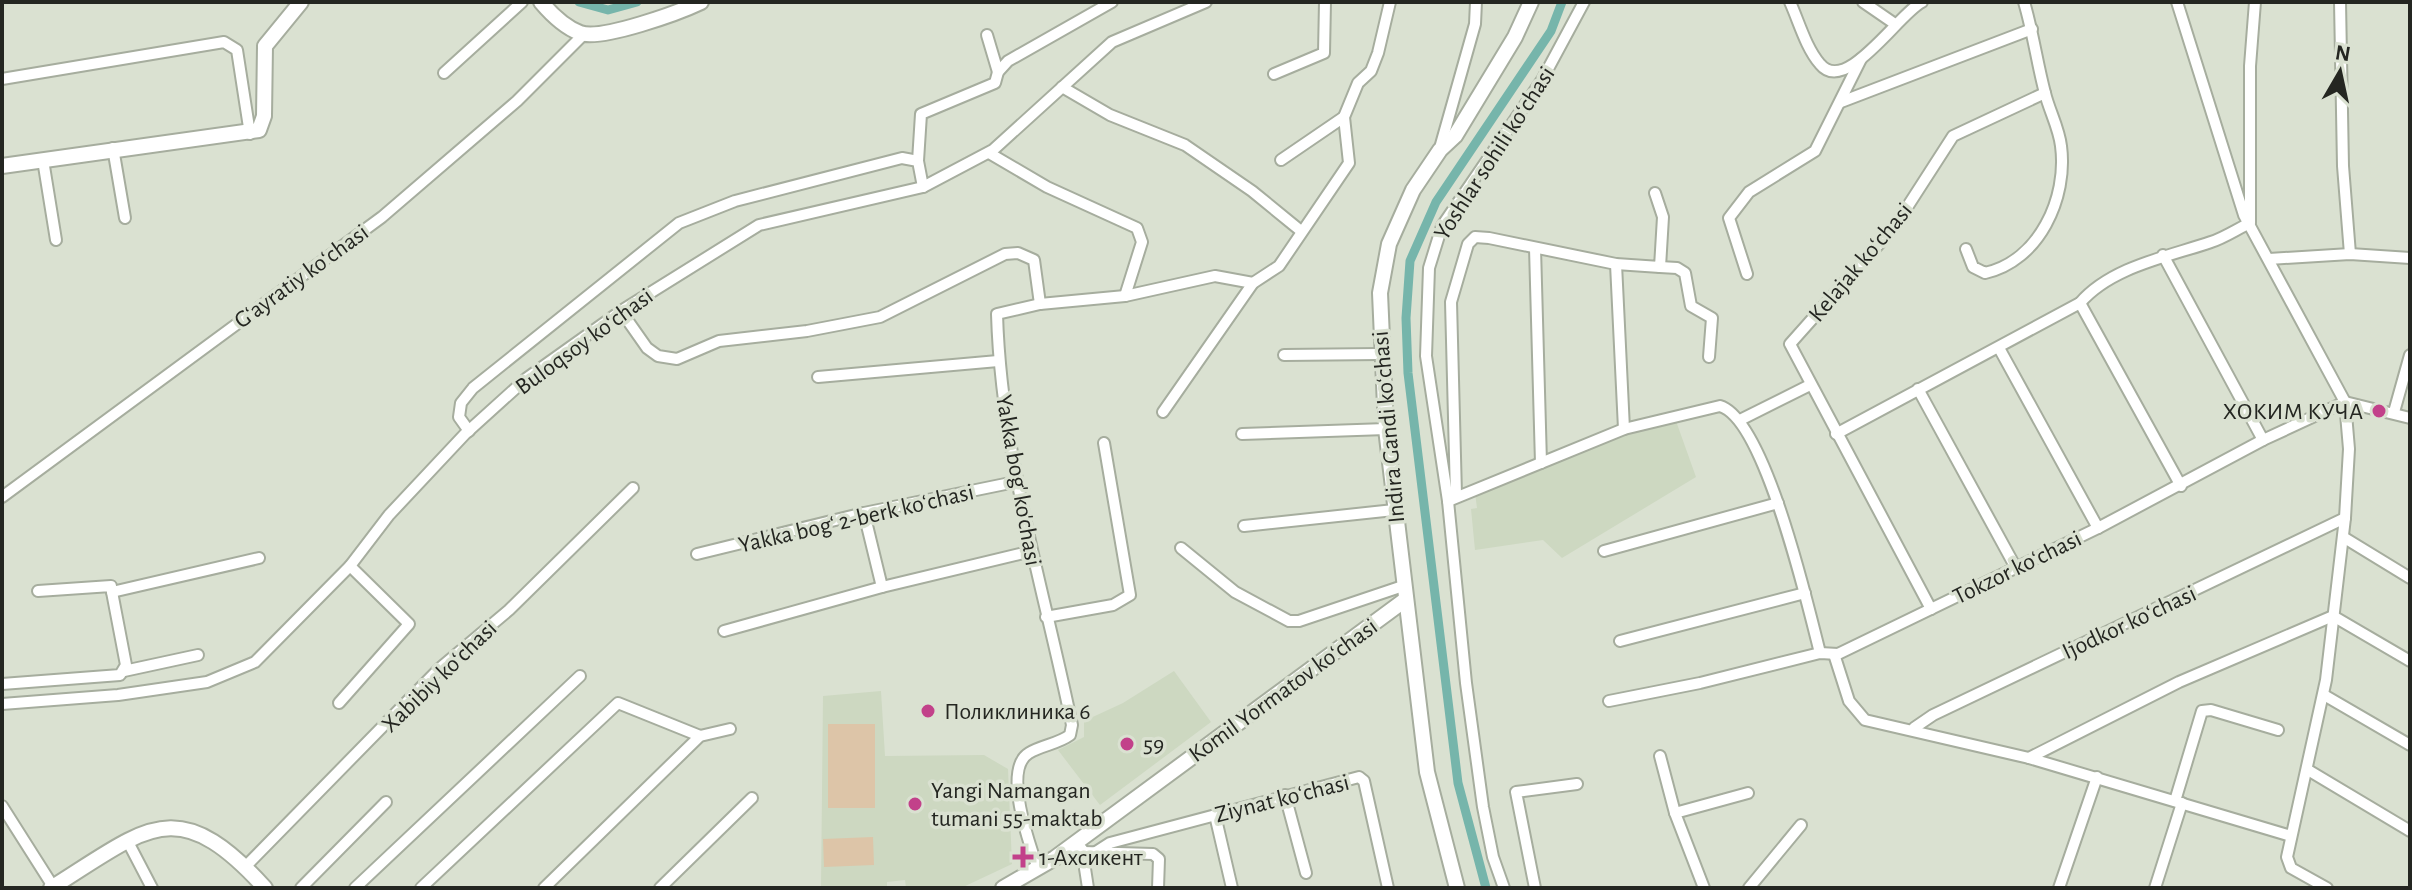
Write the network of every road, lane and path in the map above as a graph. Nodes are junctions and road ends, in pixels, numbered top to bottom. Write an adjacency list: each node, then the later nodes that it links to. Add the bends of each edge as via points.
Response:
1 (301, 2): 32 (street, via 265,46 262,125)
2 (522, 2): 25 (street)
3 (541, 2): 21 (street, via 557,20)
4 (701, 2): 21 (street)
5 (1112, 2): 24 (street, via 1017,54)
6 (1206, 2): 28 (street, Buloqsoy koʻchasi, via 1112,42)
7 (1325, 2): 26 (street, via 1324,53)
8 (1390, 2): 31 (street, via 1371,71 1358,83)
9 (1476, 2): 34 (street, via 1475,24)
10 (1531, 2): 34 (street, Indira Gandi koʻchasi, via 1455,136)
11 (1584, 2): 86 (street, Yoshlar sohili koʻchasi, via 1542,80 1442,226 1434,247 1426,356)
12 (1790, 2): 23 (street, via 1825,69 1846,70)
13 (1863, 2): 19 (street)
14 (1922, 2): 19 (street)
15 (2024, 2): 20 (street)
16 (2177, 2): 43 (street)
17 (2255, 2): 43 (street)
18 (2340, 2): 48 (street)
19 (1895, 24): 23 (street)
20 (2032, 29): 29 (street); 30 (street)
21 (583, 35): 85 (street, Gʻayratiy koʻchasi, via 517,101 382,217)
22 (987, 35): 24 (street)
23 (1861, 59): 30 (street)
24 (998, 72): 38 (street, via 995,83 921,114)
25 (444, 73)
26 (1274, 74)
27 (2, 79): 32 (street, via 224,42 237,50)
28 (1062, 87): 35 (street, Buloqsoy koʻchasi); 44 (street, via 1110,115 1185,145)
29 (2045, 93): 47 (street, via 2062,159 2041,237 2028,251 1985,273 1973,267); 67 (street, Kelajak koʻchasi, via 1951,138 1895,226 1790,344)
30 (1841, 102): 54 (street, via 1815,151 1749,192 1729,218)
31 (1344, 117): 37 (street); 44 (street, via 1349,163)
32 (250, 134): 33 (street)
33 (113, 148): 36 (street); 42 (street)
34 (1440, 150): 61 (street, Indira Gandi koʻchasi, via 1413,190 1389,244 1380,293)
35 (989, 153): 40 (street, Buloqsoy koʻchasi); 56 (street, via 1047,187 1137,228 1142,242)
36 (43, 160): 39 (street); 45 (street)
37 (1281, 160)
38 (918, 161): 40 (street); 76 (street, via 902,158 818,179 735,201 679,223 473,388 461,403 459,417)
39 (2, 166)
40 (923, 187): 59 (street, Buloqsoy koʻchasi, via 759,225)
41 (1655, 193): 53 (street, via 1663,217)
42 (125, 218)
43 (2250, 223): 49 (street, via 2213,242); 51 (street)
44 (1301, 231): 55 (street, via 1279,266)
45 (56, 240)
46 (1535, 248): 52 (street, Yoshlar sohili koʻchasi); 81 (street); 86 (street, Yoshlar sohili koʻchasi, via 1475,237 1461,262 1451,302)
47 (1966, 249)
48 (2350, 254): 50 (street); 51 (street)
49 (2163, 255): 57 (street, via 2092,289); 79 (street)
50 (2410, 258)
51 (2269, 259): 69 (street)
52 (1616, 264): 53 (street, Yoshlar sohili koʻchasi); 75 (street)
53 (1660, 267): 64 (street, via 1685,273 1691,306 1712,318)
54 (1747, 274)
55 (1253, 283): 56 (street, Yakka bog' ko'chasi, via 1215,276); 70 (street)
56 (1125, 296): 58 (street, Yakka bog' ko'chasi)
57 (2080, 303): 60 (street); 83 (street)
58 (1040, 304): 59 (street, via 1038,268 1018,253 993,258 880,317 719,341 677,359 647,348); 65 (street, Yakka bog' ko'chasi, via 997,314)
59 (621, 311): 76 (street, Buloqsoy koʻchasi, via 527,378)
60 (1999, 348): 68 (street); 92 (street)
61 (1380, 354): 62 (street); 74 (street, Indira Gandi koʻchasi)
62 (1284, 355)
63 (2410, 355): 71 (street)
64 (1709, 357)
65 (998, 361): 66 (street); 82 (street, Yakka bog' ko'chasi)
66 (818, 377)
67 (1810, 385): 73 (street); 78 (street, Kelajak koʻchasi)
68 (1918, 389): 78 (street); 100 (street)
69 (2345, 402): 71 (street); 79 (street, Tokzor koʻchasi); 90 (street)
70 (1163, 412)
71 (2394, 412): 72 (street)
72 (2410, 418)
73 (1740, 420): 75 (street, via 1720,406); 87 (street)
74 (1386, 429): 77 (street); 88 (street, Indira Gandi koʻchasi)
75 (1624, 429): 81 (street)
76 (469, 431): 99 (street, Buloqsoy koʻchasi, via 389,515)
77 (1242, 434)
78 (1836, 434): 107 (street, Kelajak koʻchasi)
79 (2263, 440): 83 (street, Tokzor koʻchasi)
80 (1104, 443): 109 (street, via 1130,595 1113,605)
81 (1541, 463): 86 (street)
82 (1015, 482): 89 (street, Yakka bogʻ 2-berk koʻchasi); 95 (street, Yakka bog' ko'chasi)
83 (2181, 486): 92 (street, Tokzor koʻchasi)
84 (633, 488): 147 (street, Xabibiy koʻchasi, via 509,610 440,668)
85 (2, 497)
86 (1452, 498): 165 (street, Yoshlar sohili koʻchasi, via 1453,574 1483,807)
87 (1778, 503): 96 (street); 106 (street)
88 (1394, 510): 91 (street); 105 (street, Indira Gandi koʻchasi)
89 (864, 513): 97 (street, Yakka bogʻ 2-berk koʻchasi); 102 (street)
90 (2345, 518): 93 (street); 123 (street, Ijodkor koʻchasi)
91 (1244, 526)
92 (2098, 528): 100 (street, Tokzor koʻchasi)
93 (2343, 537): 101 (street); 108 (street)
94 (1181, 548): 105 (street, via 1235,592 1289,621)
95 (1032, 551): 102 (street); 109 (street, Yakka bog' ko'chasi)
96 (1604, 551)
97 (697, 554)
98 (259, 558): 104 (street)
99 (350, 566): 121 (street, via 409,624); 122 (street, Buloqsoy koʻchasi, via 255,662 237,672 207,682 118,695)
100 (2016, 568): 107 (street, Tokzor koʻchasi)
101 (2410, 578)
102 (882, 587): 110 (street)
103 (38, 591): 104 (street, via 111,586)
104 (112, 592): 116 (street)
105 (1404, 593): 145 (street, Komil Yormatov koʻchasi); 164 (street, Indira Gandi koʻchasi, via 1427,772)
106 (1805, 593): 111 (street); 112 (street)
107 (1931, 609): 113 (street, Tokzor koʻchasi)
108 (2333, 616): 115 (street); 119 (street); 129 (street, via 2179,682)
109 (1046, 617): 148 (street, Yakka bog' ko'chasi, via 1072,725 1070,735 1026,754 1019,767 1023,824)
110 (724, 631)
111 (1620, 641)
112 (1820, 653): 113 (street, Tokzor koʻchasi); 120 (street, Tokzor koʻchasi)
113 (1834, 654): 123 (street, via 1856,713 1865,720)
114 (198, 655): 116 (street)
115 (2410, 661)
116 (124, 671): 118 (street)
117 (580, 676): 155 (street)
118 (2, 684)
119 (2324, 695): 127 (street); 130 (street)
120 (1609, 701)
121 (339, 703)
122 (2, 704)
123 (1914, 728): 129 (street)
124 (730, 729): 126 (street)
125 (2278, 730): 137 (street, via 2202,711)
126 (700, 736): 156 (street, via 618,703); 157 (street)
127 (2410, 745)
128 (1660, 756): 139 (street)
129 (2029, 758): 131 (street)
130 (2308, 770): 142 (street); 143 (street)
131 (2097, 777): 137 (street); 169 (street)
132 (1577, 784): 166 (street, via 1516,792)
133 (1748, 793): 139 (street)
134 (1285, 795): 140 (street, Ziynat koʻchasi); 149 (street); 163 (street, Ziynat koʻchasi, via 1348,778 1364,781)
135 (752, 798): 158 (street)
136 (386, 802): 154 (street)
137 (2178, 802): 143 (street); 170 (street)
138 (2, 806): 151 (street)
139 (1675, 813): 167 (street)
140 (1215, 815): 146 (street, Ziynat koʻchasi, via 1110,843); 162 (street)
141 (1801, 825): 168 (street)
142 (2410, 831)
143 (2291, 836): 150 (street, via 2288,865)
144 (128, 842): 147 (street, via 152,829 180,827 207,836); 151 (street); 152 (street)
145 (1082, 846): 146 (street, Ziynat koʻchasi); 148 (street, Komil Yormatov koʻchasi); 160 (street)
146 (1096, 852): 161 (street, Ziynat koʻchasi, via 1153,854 1159,859)
147 (246, 866): 153 (street)
148 (1038, 869): 159 (street, Komil Yormatov koʻchasi)
149 (1306, 873)
150 (2314, 884): 171 (street)
151 (53, 888)
152 (152, 888)
153 (265, 888)
154 (301, 888)
155 (355, 888)
156 (421, 888)
157 (544, 888)
158 (660, 888)
159 (1003, 888)
160 (1088, 888)
161 (1158, 888)
162 (1232, 888)
163 (1388, 888)
164 (1457, 888)
165 (1504, 888)
166 (1535, 888)
167 (1704, 888)
168 (1749, 888)
169 (2059, 888)
170 (2155, 888)
171 (2327, 888)

